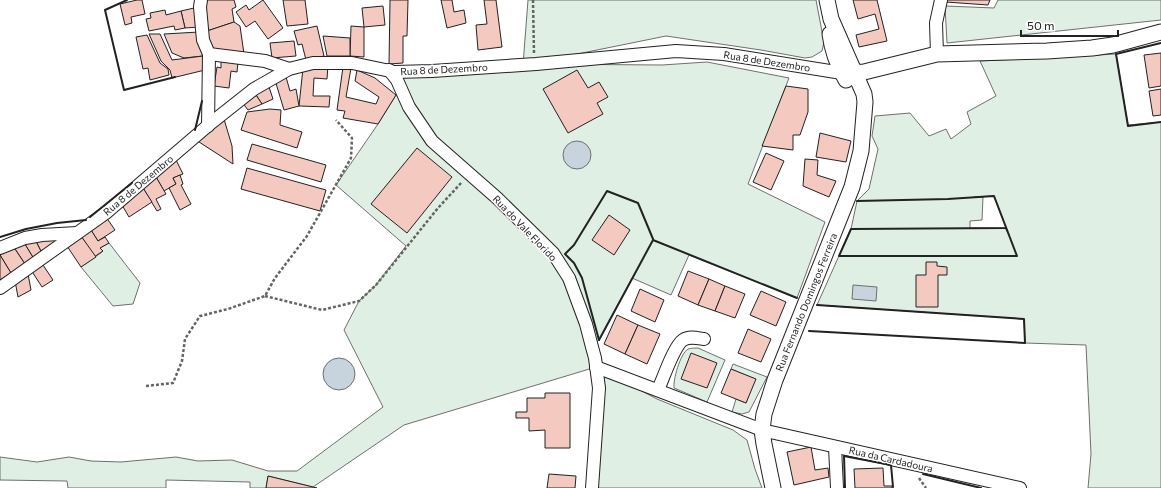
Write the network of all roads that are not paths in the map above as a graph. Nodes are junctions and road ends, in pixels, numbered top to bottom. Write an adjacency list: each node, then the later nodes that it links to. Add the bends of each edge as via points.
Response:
1 (201, 0): 5 (street, via 203,40)
2 (827, 0): 9 (street, Rua Fernando Domingos Ferreira)
3 (941, 0): 6 (street, via 936,22)
4 (1161, 32): 6 (street, Rua 8 de Dezembro, via 1092,48)
5 (209, 54): 7 (street, via 266,61); 10 (street)
6 (937, 54): 9 (street, Rua 8 de Dezembro, via 864,72)
7 (289, 69): 8 (street, Rua 8 de Dezembro, via 314,63 352,63); 10 (street, Rua 8 de Dezembro, via 254,89)
8 (389, 70): 9 (street, Rua 8 de Dezembro, via 432,71 676,51 724,54); 15 (street, Rua do Vale Florido, via 397,80 408,107 432,141 497,198 553,253 569,278 586,324)
9 (848, 72): 17 (street, Rua Fernando Domingos Ferreira, via 864,94 861,151 852,186 775,380 764,414)
10 (208, 126): 11 (street, Rua 8 de Dezembro, via 107,212)
11 (78, 233): 12 (street, via 25,238); 13 (street, Rua 8 de Dezembro)
12 (0, 248)
13 (0, 288)
14 (704, 339): 16 (street, via 683,339 677,346)
15 (596, 367): 16 (street, Rua da Cardadoura); 19 (street, Rua do Vale Florido, via 598,388)
16 (658, 390): 17 (street, Rua da Cardadoura)
17 (762, 430): 18 (street, Rua da Cardadoura); 20 (street, Rua Fernando Domingos Ferreira)
18 (835, 447): 21 (street); 22 (street, Rua da Cardadoura)
19 (592, 488)
20 (773, 488)
21 (837, 488)
22 (1020, 488)

